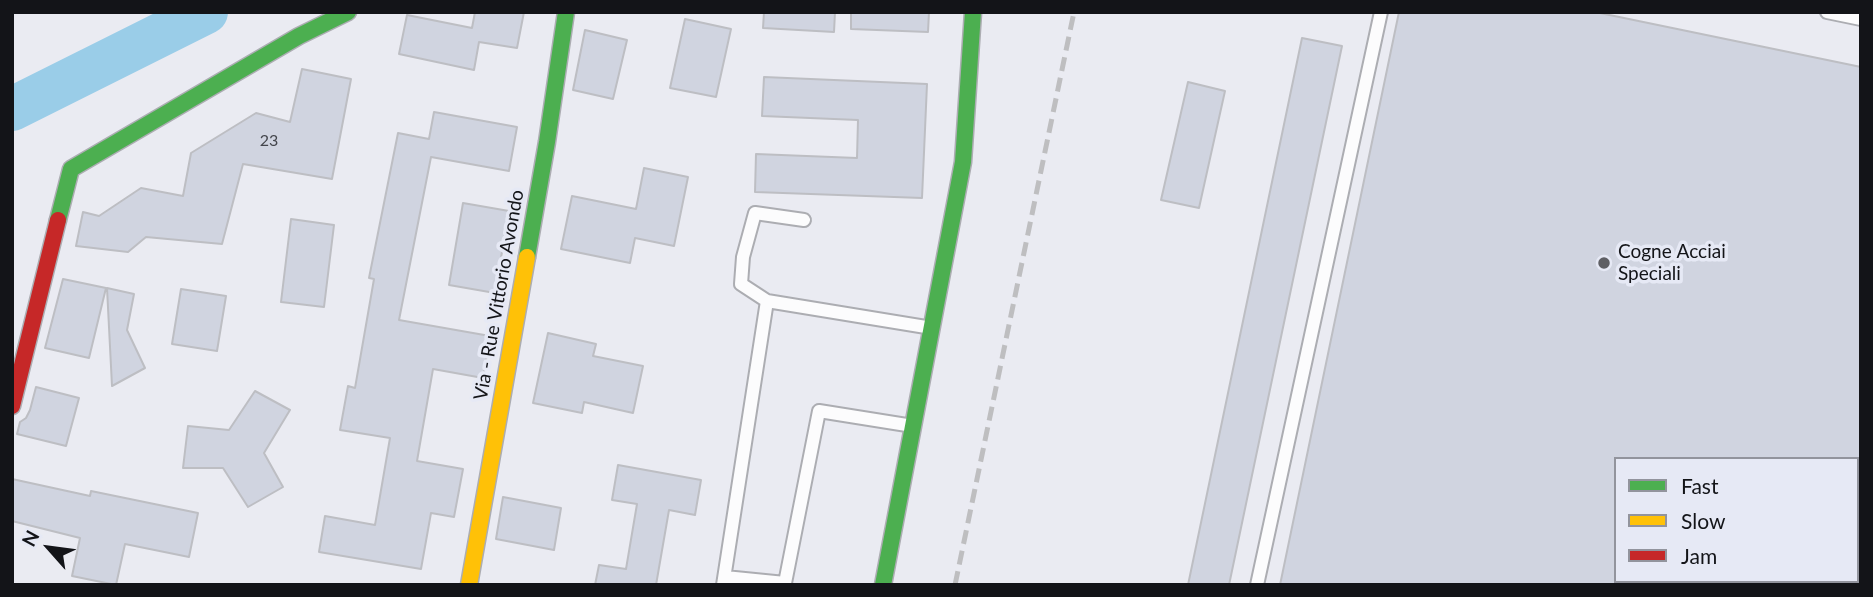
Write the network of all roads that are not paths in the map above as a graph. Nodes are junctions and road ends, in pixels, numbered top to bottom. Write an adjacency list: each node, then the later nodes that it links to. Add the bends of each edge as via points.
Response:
1 (348, 12): 10 (street, via 71,169)
2 (566, 12): 14 (street, Via - Rue Vittorio Avondo)
3 (973, 12): 9 (street, via 964,162)
4 (1381, 12): 15 (lane)
5 (1827, 12): 6 (lane)
6 (1861, 19)
7 (804, 220): 8 (lane, via 755,213 741,284)
8 (767, 301): 9 (lane); 12 (lane)
9 (932, 328): 11 (street)
10 (12, 406)
11 (914, 426): 12 (lane, via 818,411 785,583); 13 (street)
12 (724, 581)
13 (885, 582)
14 (469, 585)
15 (1257, 585)

